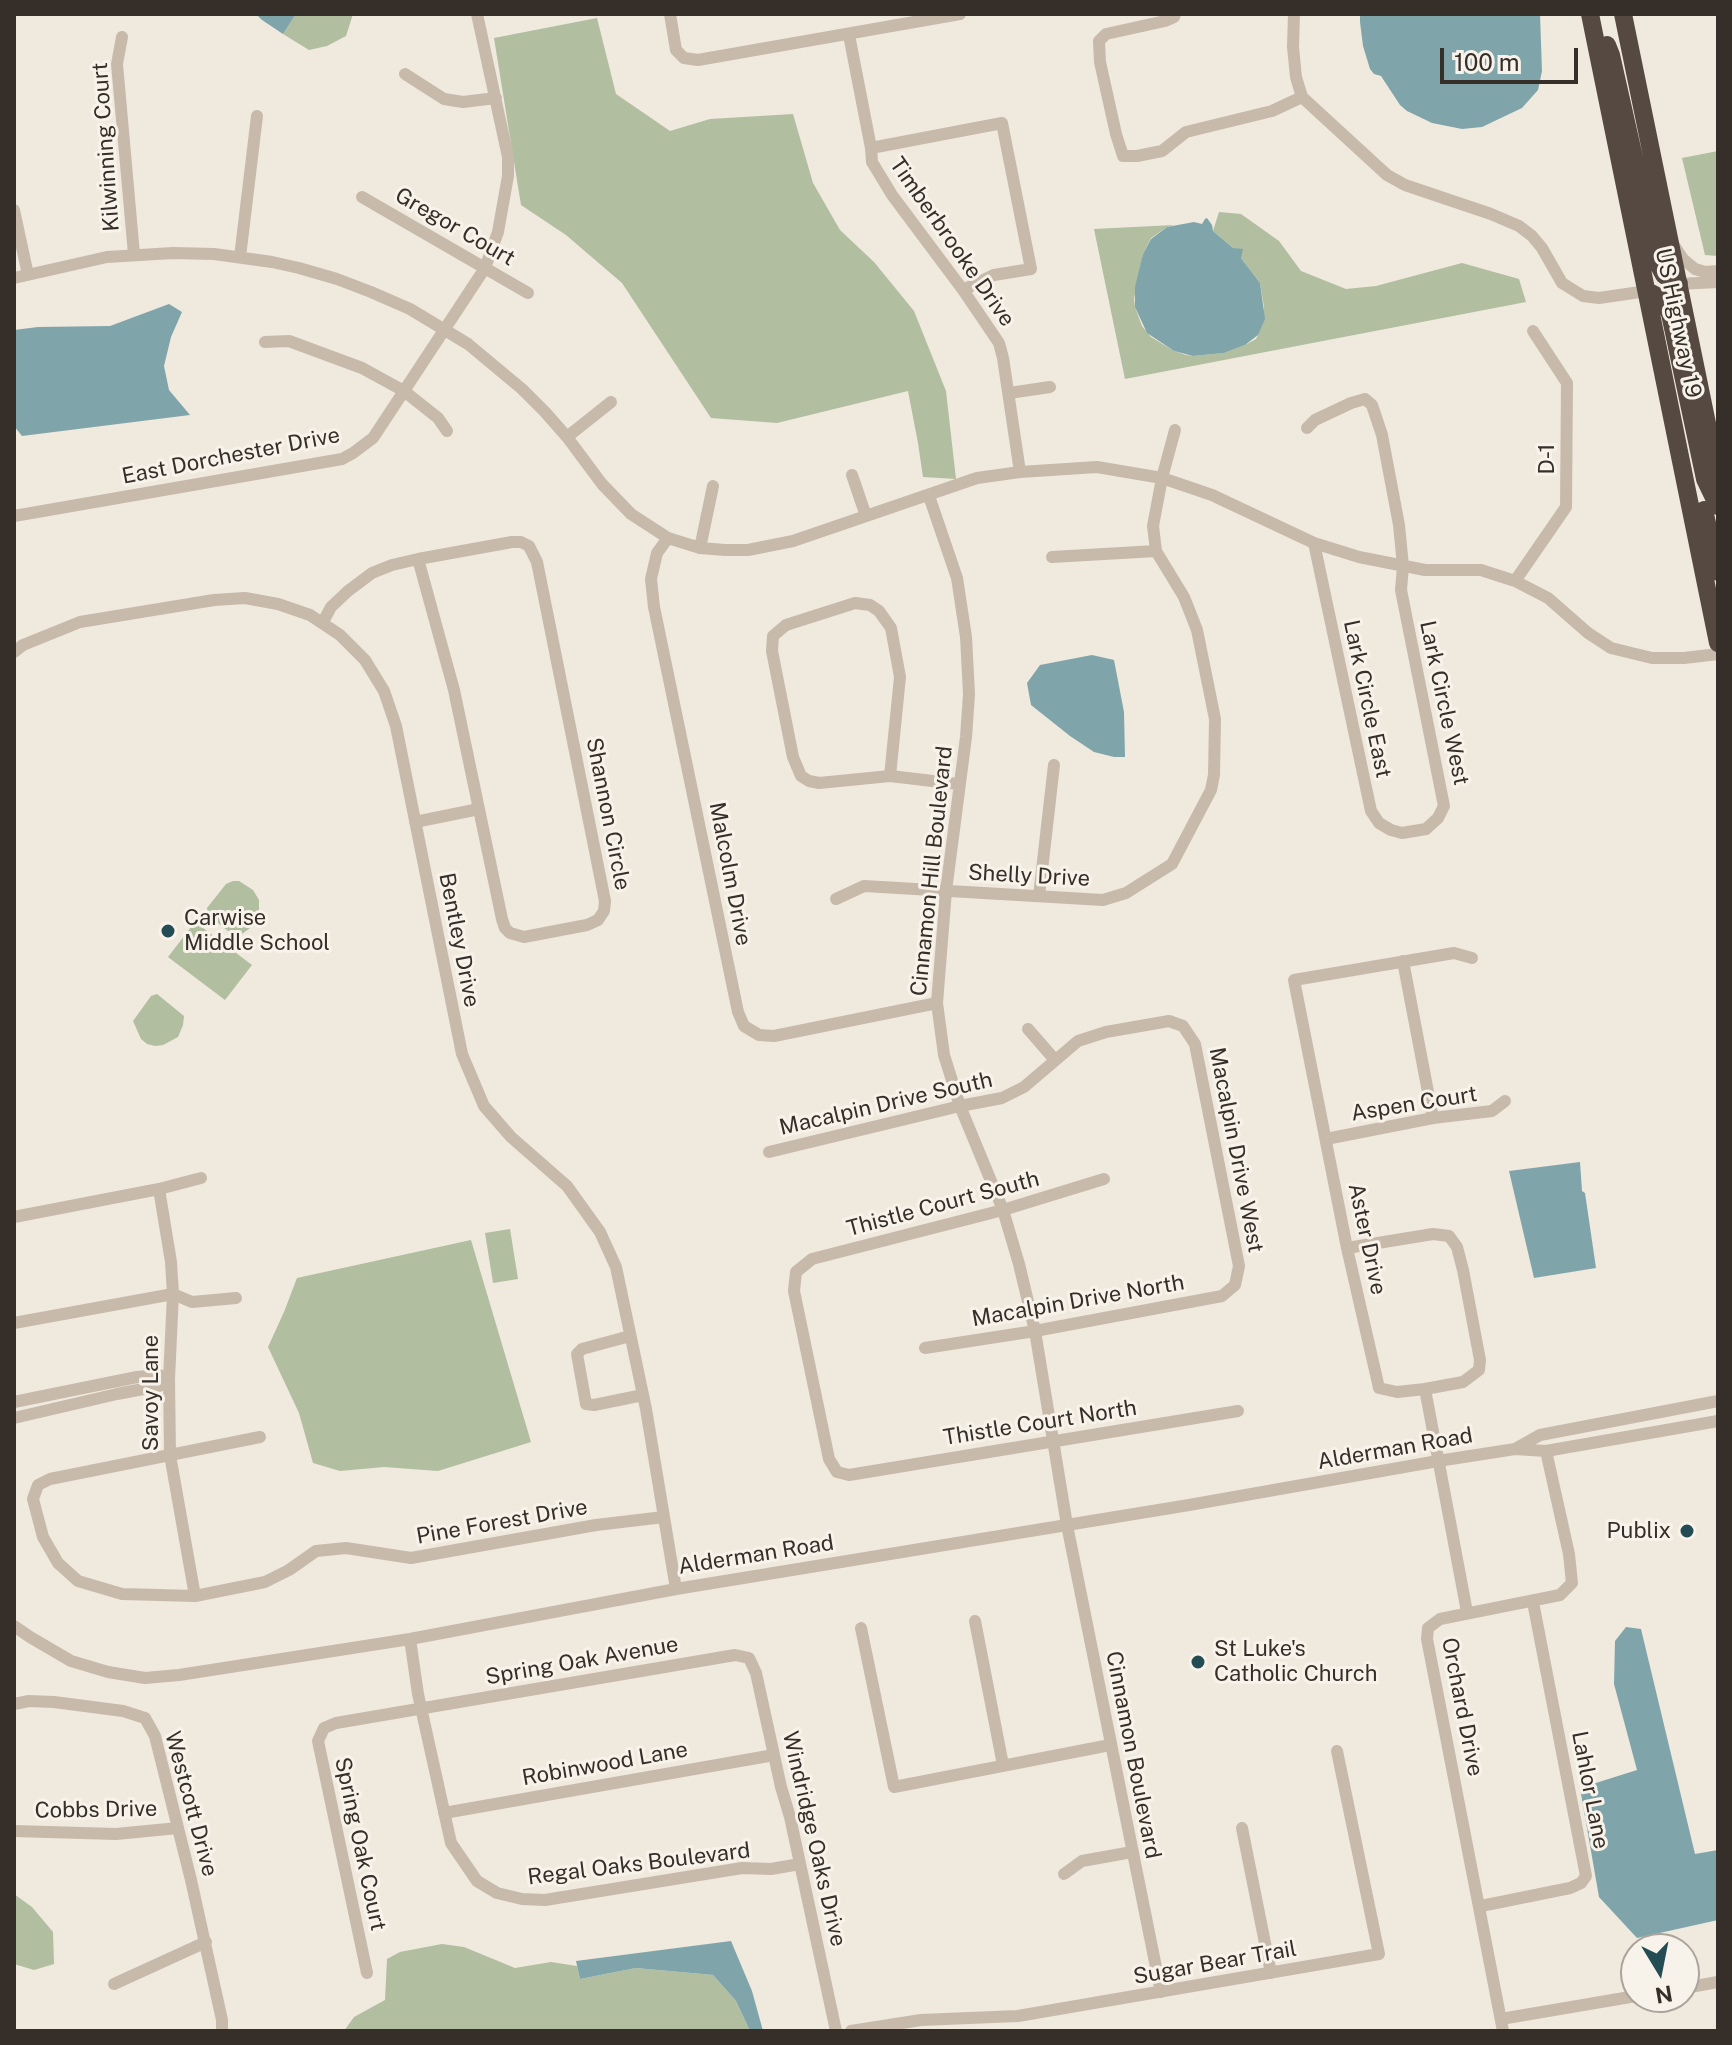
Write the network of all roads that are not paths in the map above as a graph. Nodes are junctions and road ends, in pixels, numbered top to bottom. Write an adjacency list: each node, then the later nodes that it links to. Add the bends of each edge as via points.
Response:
1 (477, 14): 12 (street, East Dorchester Drive)
2 (670, 14): 8 (street, via 676,50 698,60)
3 (960, 14): 8 (street)
4 (1175, 14): 11 (street, via 1106,34 1099,41 1123,156 1162,151 1186,132 1272,111)
5 (1294, 14): 11 (street, via 1293,47)
6 (1591, 14): 25 (highway, via 1611,55 1658,264); 27 (highway, US Highway 19)
7 (1623, 14): 17 (highway, US Highway 19)
8 (849, 35): 14 (street, Timberbrooke Drive)
9 (122, 37): 18 (street, Kilwinning Court, via 117,64)
10 (405, 74): 12 (street, via 444,99)
11 (1302, 97): 27 (street, via 1387,175 1519,226 1572,291 1599,298)
12 (496, 98): 20 (street, East Dorchester Drive, via 508,176)
13 (257, 116): 19 (street)
14 (871, 148): 26 (street, Timberbrooke Drive, via 872,162 892,195); 26 (street, via 1002,123 1031,269 994,275)
15 (362, 197): 20 (street, Gregor Court)
16 (14, 210): 22 (street)
17 (1668, 232): 21 (street, via 1695,269); 25 (highway, US Highway 19)
18 (134, 254): 19 (street); 22 (street)
19 (240, 257): 29 (street, via 337,279 410,309)
20 (485, 268): 28 (street, Gregor Court); 29 (street, East Dorchester Drive)
21 (1718, 271)
22 (28, 275): 23 (street)
23 (14, 278)
24 (1718, 282): 25 (street)
25 (1679, 284): 43 (highway, US Highway 19)
26 (963, 290): 34 (street, Timberbrooke Drive, via 999,343)
27 (1647, 291): 36 (highway, US Highway 19); 47 (highway, via 1659,297 1670,314 1705,479)
28 (528, 293)
29 (443, 330): 33 (street, East Dorchester Drive); 40 (street, via 504,373)
30 (1533, 331): 58 (street, D-1, via 1567,383 1566,507)
31 (265, 342): 33 (street, via 289,341 344,360)
32 (1050, 387): 34 (street)
33 (404, 391): 39 (street); 48 (street, East Dorchester Drive, via 373,438 342,459)
34 (1009, 393): 41 (street, Timberbrooke Drive)
35 (611, 402): 40 (street)
36 (1671, 409): 57 (highway, via 1694,461); 60 (highway, US Highway 19)
37 (1307, 428): 56 (street, via 1351,403 1365,399 1372,405 1385,450)
38 (1175, 430): 44 (street)
39 (447, 431)
40 (567, 437): 50 (street, via 617,502)
41 (1020, 472): 44 (street, via 1097,467); 46 (street, via 977,478)
42 (852, 475): 49 (street)
43 (1718, 477)
44 (1162, 478): 51 (street, via 1212,495); 53 (street, via 1153,526)
45 (713, 486): 52 (street)
46 (929, 496): 49 (street); 65 (street, Cinnamon Hill Boulevard, via 957,578 966,637 969,694)
47 (1718, 506)
48 (14, 516)
49 (866, 516): 52 (street, via 768,547)
50 (668, 538): 52 (street); 74 (street, Malcolm Drive, via 657,553 651,579 654,607 744,1026 774,1036)
51 (1314, 543): 56 (street); 68 (street, Lark Circle East, via 1371,811 1391,830)
52 (700, 548)
53 (1156, 551): 54 (street); 70 (street, Shelly Drive, via 1197,630 1215,719 1211,790 1172,864 1140,885 1103,900)
54 (1052, 557)
55 (418, 559): 59 (street, Shannon Circle, via 364,579 340,597); 66 (street, Shannon Circle); 66 (street, Shannon Circle, via 516,542 529,546 535,555 605,901 598,920 524,937 507,931)
56 (1403, 566): 58 (street, via 1481,570); 68 (street, Lark Circle West, via 1401,590 1444,806 1426,829)
57 (1718, 572)
58 (1515, 581): 62 (street, via 1548,598 1611,648 1652,658)
59 (323, 622): 61 (street, Bentley Drive, via 278,604 224,599 80,622); 67 (street, Bentley Drive, via 356,650 384,691)
60 (1718, 643)
61 (14, 652)
62 (1718, 654)
63 (1054, 765): 70 (street)
64 (890, 776): 64 (street, via 819,783 801,776 772,651 773,636 786,625 855,603 879,611 891,628 900,677); 65 (street)
65 (958, 784): 69 (street, Cinnamon Hill Boulevard)
66 (479, 809): 67 (street)
67 (415, 822): 94 (street, Bentley Drive, via 462,1054 484,1106 567,1186 600,1232 616,1267)
68 (1415, 832)
69 (946, 891): 70 (street, Shelly Drive); 71 (street, Shelly Drive, via 864,886); 74 (street, Cinnamon Hill Boulevard)
70 (1039, 896)
71 (836, 899)
72 (1472, 958): 73 (street, via 1454,953)
73 (1403, 961): 80 (street); 81 (street, Aster Drive, via 1294,980)
74 (937, 1003): 79 (street, Cinnamon Hill Boulevard, via 944,1055)
75 (1183, 1026): 77 (street, Macalpin Drive South, via 1169,1021 1106,1032 1078,1041); 89 (street, Macalpin Drive West, via 1195,1044 1239,1266)
76 (1028, 1029): 77 (street)
77 (1055, 1060): 79 (street, Macalpin Drive South, via 1002,1098)
78 (1505, 1101): 80 (street, Aspen Court, via 1492,1111)
79 (960, 1106): 82 (street, Macalpin Drive South); 86 (street, Cinnamon Hill Boulevard)
80 (1433, 1118): 81 (street, Aspen Court)
81 (1326, 1139): 88 (street, Aster Drive)
82 (769, 1152)
83 (201, 1178): 85 (street)
84 (1104, 1179): 86 (street, Thistle Court South)
85 (159, 1189): 87 (street); 90 (street, Savoy Lane)
86 (1003, 1210): 93 (street, Cinnamon Hill Boulevard); 110 (street, Thistle Court South, via 812,1259 796,1272 794,1291 829,1459 837,1472)
87 (14, 1217)
88 (1347, 1248): 97 (street, Aster Drive, via 1379,1388); 97 (street, via 1433,1234 1449,1236 1457,1247 1479,1370 1463,1382)
89 (1235, 1285): 93 (street, Macalpin Drive North, via 1222,1296)
90 (173, 1294): 91 (street, via 192,1302); 92 (street); 96 (street, Savoy Lane)
91 (236, 1298)
92 (14, 1323)
93 (1035, 1331): 95 (street, Macalpin Drive North); 105 (street, Cinnamon Hill Boulevard)
94 (630, 1336): 98 (street, Bentley Drive); 98 (street, via 577,1354 586,1404)
95 (925, 1348)
96 (169, 1379): 100 (street, via 137,1377); 102 (street, via 159,1386); 108 (street, Savoy Lane)
97 (1425, 1389): 109 (street)
98 (643, 1395): 111 (street, Bentley Drive)
99 (1718, 1401): 106 (street, Alderman Road, via 1540,1435)
100 (14, 1402)
101 (1238, 1411): 105 (street, Thistle Court North)
102 (14, 1418)
103 (1718, 1421): 107 (street, Alderman Road)
104 (260, 1437): 108 (street, Pine Forest Drive)
105 (1054, 1441): 110 (street, Thistle Court North); 112 (street, Cinnamon Hill Boulevard)
106 (1515, 1449): 107 (street, Alderman Road); 109 (street, Alderman Road)
107 (1546, 1451): 115 (street, Orchard Drive, via 1572,1583 1560,1595)
108 (170, 1455): 114 (street, Savoy Lane); 114 (street, Pine Forest Drive, via 60,1476 38,1485 33,1499 43,1537 58,1563 78,1581 122,1594)
109 (1438, 1461): 112 (street, Alderman Road); 116 (street)
110 (849, 1475)
111 (664, 1517): 113 (street, Bentley Drive); 114 (street, Pine Forest Drive, via 411,1558 346,1548 316,1551 265,1582)
112 (1067, 1525): 113 (street, Alderman Road); 124 (street, Cinnamon Boulevard)
113 (676, 1589): 120 (street, Alderman Road)
114 (195, 1596)
115 (1533, 1602): 116 (street, Orchard Drive); 135 (street, Lahlor Lane, via 1586,1876 1570,1888)
116 (1467, 1612): 135 (street, Orchard Drive, via 1440,1619 1428,1628 1427,1639)
117 (975, 1621): 127 (street)
118 (14, 1626): 120 (street, Alderman Road, via 71,1661 145,1678)
119 (861, 1628): 127 (street, via 894,1787)
120 (410, 1639): 123 (street, Regal Oaks Boulevard)
121 (749, 1658): 123 (street, Spring Oak Avenue, via 735,1655); 126 (street, Windridge Oaks Drive)
122 (14, 1704): 129 (street, Westcott Drive, via 54,1702 145,1718 155,1736)
123 (421, 1709): 128 (street, Regal Oaks Boulevard); 137 (street, Spring Oak Court, via 329,1725 318,1741)
124 (1110, 1745): 127 (street); 132 (street, Cinnamon Boulevard)
125 (1337, 1751): 138 (street, Sugar Bear Trail, via 1379,1954)
126 (774, 1755): 128 (street, Robinwood Lane); 133 (street, Windridge Oaks Drive)
127 (1003, 1765)
128 (444, 1813): 133 (street, Regal Oaks Boulevard, via 451,1843 477,1881 522,1899)
129 (178, 1828): 131 (street, Cobbs Drive, via 116,1834); 136 (street, Westcott Drive)
130 (1242, 1828): 138 (street)
131 (14, 1831)
132 (1132, 1852): 134 (street, via 1082,1861); 140 (street, Cinnamon Boulevard)
133 (800, 1864): 144 (street, Windridge Oaks Drive)
134 (1064, 1874)
135 (1481, 1906): 142 (street, Orchard Drive)
136 (206, 1942): 139 (street); 143 (street, Westcott Drive)
137 (367, 1973)
138 (1271, 1973): 140 (street, Sugar Bear Trail)
139 (114, 1984)
140 (1161, 1992): 145 (street, Sugar Bear Trail, via 1018,2016 921,2020)
141 (1620, 1999): 142 (street)
142 (1502, 2025)
143 (222, 2031)
144 (836, 2031)
145 (851, 2031)

